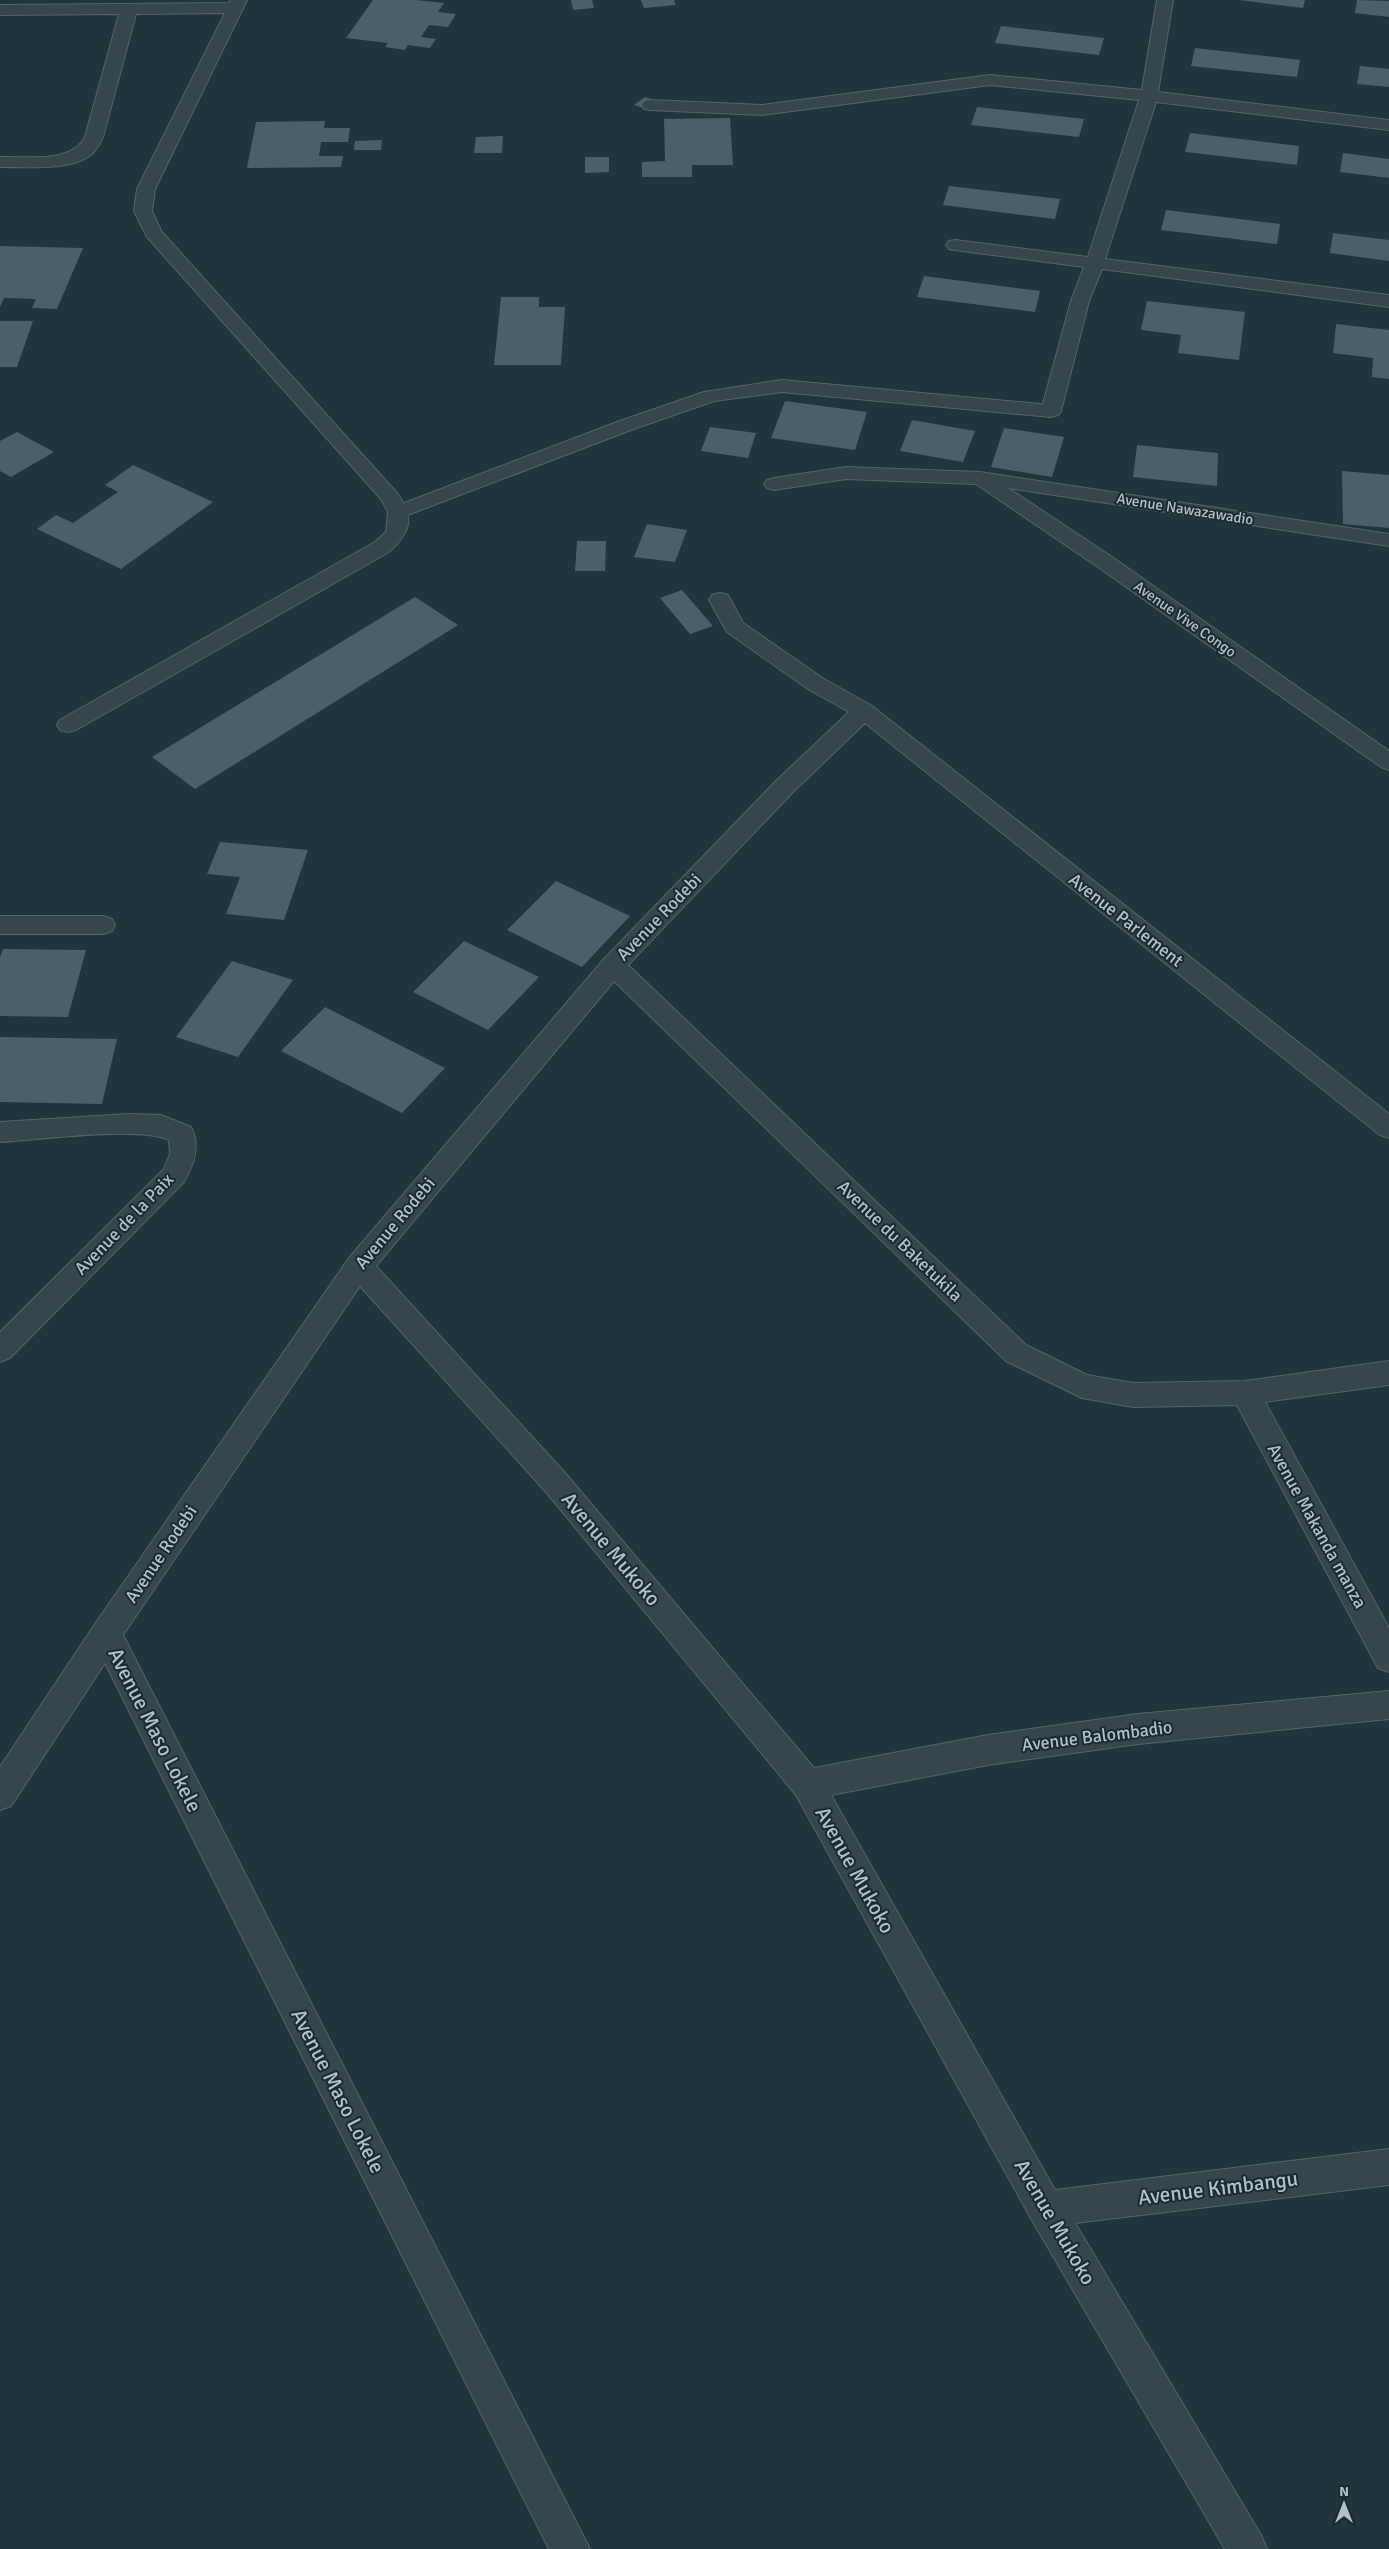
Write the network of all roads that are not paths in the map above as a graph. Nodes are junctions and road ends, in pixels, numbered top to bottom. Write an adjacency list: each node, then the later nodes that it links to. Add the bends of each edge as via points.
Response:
1 (1165, 0): 5 (street)
2 (237, 4): 3 (street); 14 (street, via 146,189 143,211 153,232 390,497)
3 (129, 8): 4 (street); 8 (street, via 94,137 86,150 71,158)
4 (0, 10)
5 (1149, 96): 6 (street, via 990,80 762,110); 7 (street); 10 (street)
6 (650, 105)
7 (1389, 125)
8 (0, 162)
9 (955, 245): 10 (street)
10 (1095, 263): 11 (street); 14 (street, via 1080,301 1052,411 782,386 711,396)
11 (1389, 301)
12 (980, 478): 13 (street, Avenue Nawazawadio, via 846,473); 15 (street, Avenue Nawazawadio); 19 (street, Avenue Vive Congo)
13 (774, 484)
14 (398, 512): 18 (street, via 396,534 382,547)
15 (1389, 540)
16 (720, 600): 17 (street, Avenue Parlement, via 735,627 816,684)
17 (864, 711): 22 (street, Avenue Rodebi, via 784,786); 23 (street, Avenue Parlement)
18 (68, 725)
19 (1389, 762)
20 (0, 925): 21 (street)
21 (103, 925)
22 (613, 964): 25 (street, Avenue Rodebi); 28 (street, Avenue du Baketukila, via 1016,1352 1082,1386 1133,1395)
23 (1389, 1128)
24 (0, 1132): 26 (street, Avenue de la Paix, via 161,1125 182,1134 183,1154 175,1175)
25 (359, 1266): 29 (street, Avenue Rodebi); 32 (street, Avenue Mukoko, via 556,1483)
26 (0, 1350)
27 (1389, 1373): 28 (street, Avenue du Baketukila)
28 (1245, 1393): 30 (street, Avenue Makanda manza)
29 (106, 1634): 33 (street, Avenue Rodebi); 36 (street, Avenue Maso Lokele)
30 (1389, 1658)
31 (1389, 1705): 32 (street, Avenue Balombadio, via 1120,1732 988,1750)
32 (807, 1784): 35 (street, Avenue Mukoko)
33 (0, 1795)
34 (1389, 2167): 35 (street, Avenue Kimbangu)
35 (1046, 2209): 37 (street, Avenue Mukoko)
36 (570, 2549)
37 (1247, 2549)

